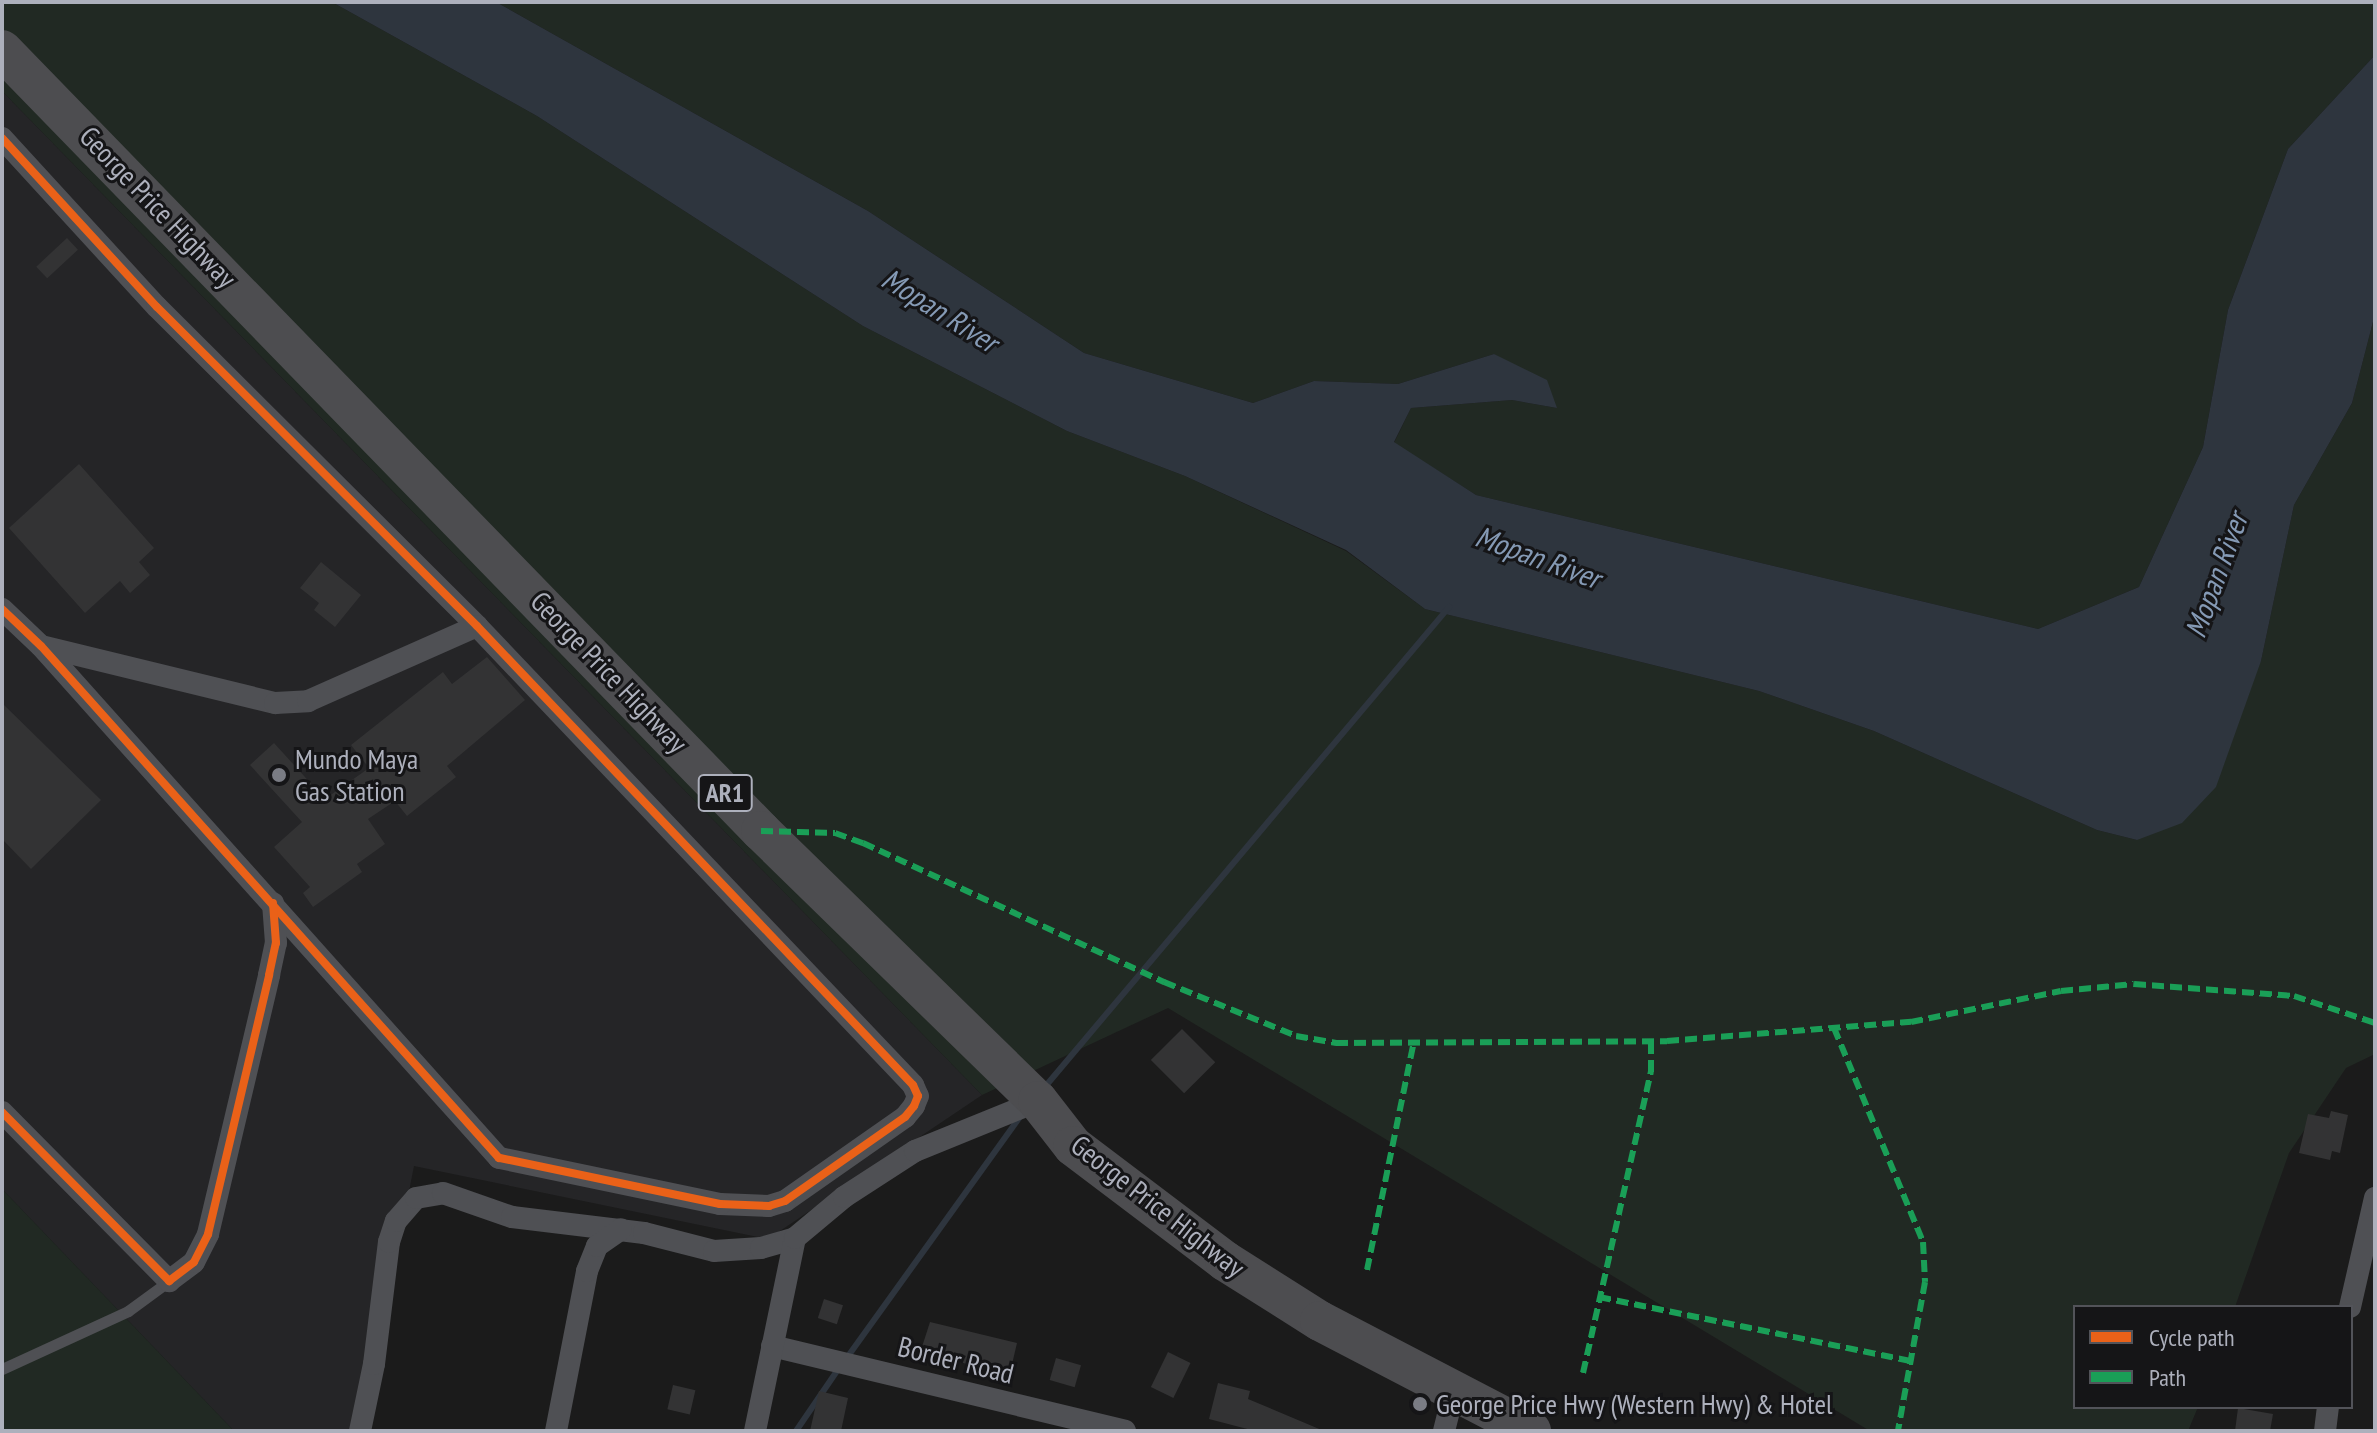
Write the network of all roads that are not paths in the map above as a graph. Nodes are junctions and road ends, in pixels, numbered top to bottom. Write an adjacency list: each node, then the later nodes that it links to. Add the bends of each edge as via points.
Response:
1 (2, 50): 7 (highway, George Price Highway / AR1, via 761,831)
2 (2, 138): 4 (street, via 157,307)
3 (2, 609): 5 (street)
4 (477, 626): 5 (street, via 321,696 275,703); 6 (street, via 913,1085 918,1096 914,1106 797,1193 769,1206 720,1204 499,1158)
5 (41, 646): 6 (street)
6 (273, 903): 12 (street, via 276,943 208,1234 194,1262)
7 (1038, 1101): 11 (street, via 915,1151 844,1197); 16 (highway, George Price Highway / AR1, via 1073,1146 1225,1261 1320,1321)
8 (2, 1112): 12 (street)
9 (2375, 1198): 13 (street)
10 (621, 1229): 11 (street, via 714,1251 761,1248); 18 (street, via 533,1221 443,1193 416,1198 396,1221 389,1242); 19 (street, via 597,1246 587,1271)
11 (795, 1238): 14 (street)
12 (169, 1281): 15 (lane, via 128,1311)
13 (2350, 1305)
14 (772, 1346): 20 (street); 21 (street, Border Road)
15 (2, 1369)
16 (1454, 1391): 22 (street); 23 (highway, George Price Highway / AR1)
17 (2328, 1409): 24 (street)
18 (360, 1431)
19 (556, 1431)
20 (755, 1431)
21 (1125, 1431)
22 (1444, 1431)
23 (1531, 1431)
24 (2325, 1431)

